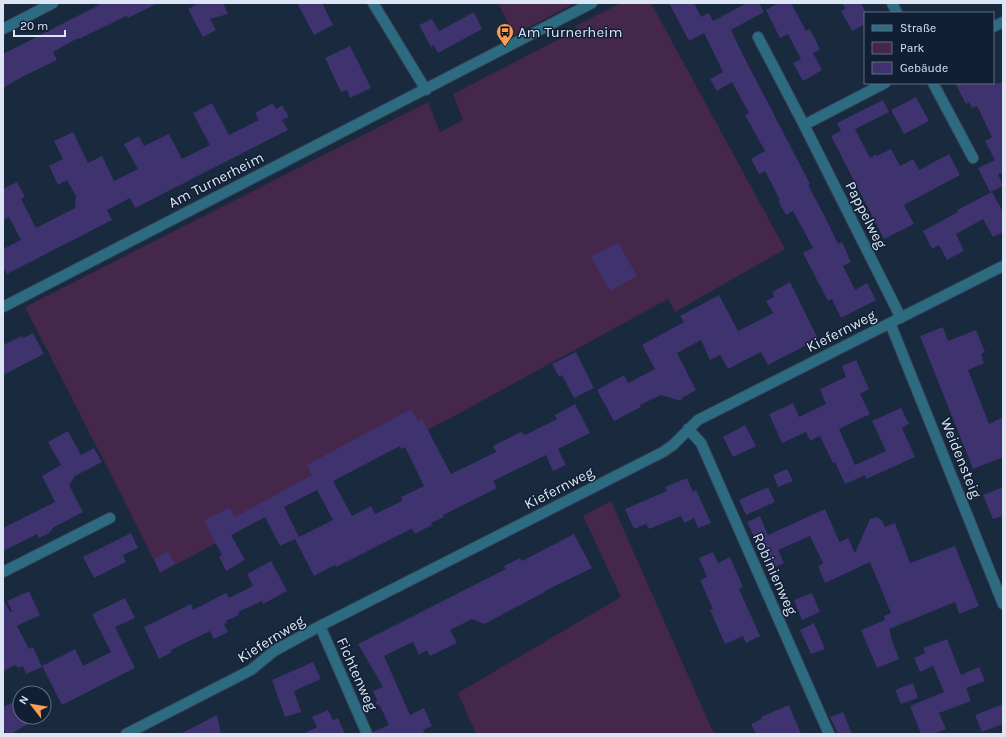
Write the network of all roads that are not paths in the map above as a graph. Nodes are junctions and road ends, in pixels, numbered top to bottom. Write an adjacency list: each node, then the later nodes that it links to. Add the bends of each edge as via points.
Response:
1 (52, 3): 8 (street)
2 (373, 3): 12 (street)
3 (592, 3): 12 (street, Am Turnerheim)
4 (892, 3): 5 (street)
5 (897, 12)
6 (1003, 22): 7 (street)
7 (994, 26)
8 (3, 29)
9 (758, 37): 13 (street, Pappelweg)
10 (883, 84): 13 (street)
11 (934, 84): 14 (street)
12 (426, 90): 16 (street, Am Turnerheim)
13 (804, 125): 17 (street, Pappelweg)
14 (973, 158)
15 (1003, 266): 17 (street, Kiefernweg)
16 (3, 307)
17 (901, 318): 18 (street, Kiefernweg)
18 (890, 323): 19 (street, Kiefernweg, via 698,420); 22 (street, Weidensteig)
19 (688, 429): 23 (street, Kiefernweg, via 663,452); 26 (street, Robinienweg, via 701,443)
20 (110, 518): 21 (street)
21 (3, 572)
22 (1003, 604)
23 (320, 626): 24 (street, Kiefernweg, via 274,651 251,670); 25 (street, Fichtenweg)
24 (126, 734)
25 (367, 734)
26 (829, 734)

